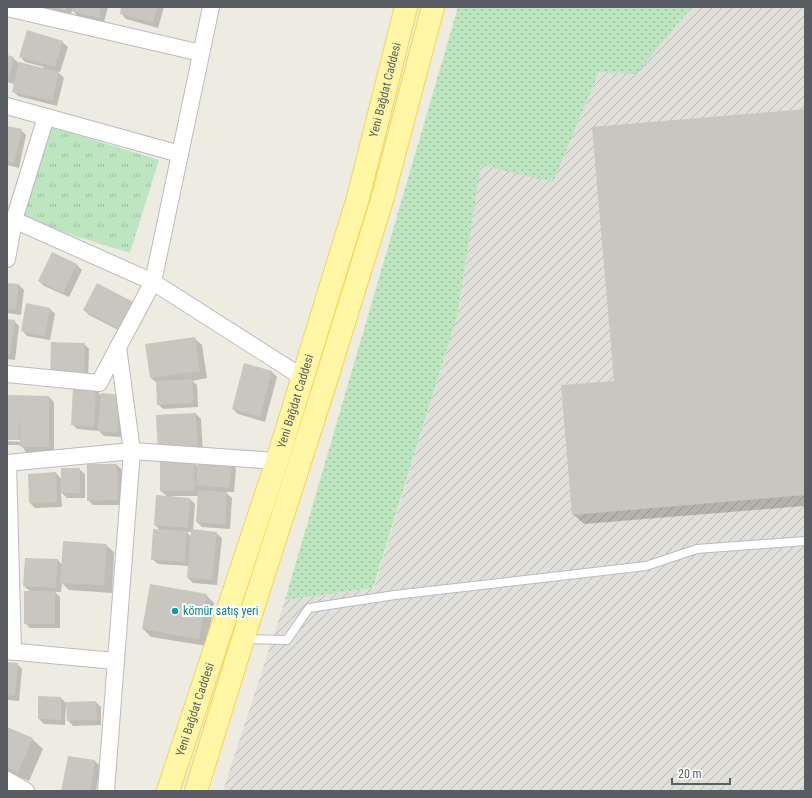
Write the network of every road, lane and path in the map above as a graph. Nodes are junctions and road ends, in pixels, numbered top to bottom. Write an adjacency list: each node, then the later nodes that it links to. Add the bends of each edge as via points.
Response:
1 (211, 7): 5 (street)
2 (433, 7): 19 (main road, Yeni Bağdat Caddesi, via 382,200)
3 (14, 8): 5 (street)
4 (402, 8): 14 (main road, Yeni Bağdat Caddesi, via 358,198)
5 (201, 53): 8 (street)
6 (7, 106): 7 (street)
7 (46, 117): 8 (street); 9 (street)
8 (180, 154): 11 (street)
9 (14, 220): 10 (street); 11 (street)
10 (7, 259)
11 (153, 282): 12 (street); 14 (street)
12 (118, 347): 13 (street, via 99,383); 15 (street)
13 (7, 374)
14 (302, 377): 16 (main road, Yeni Bağdat Caddesi)
15 (132, 451): 16 (street); 17 (street); 21 (street)
16 (277, 461): 25 (main road, Yeni Bağdat Caddesi)
17 (7, 463): 20 (street)
18 (805, 541): 19 (lane, via 697,550 646,566 396,595 309,608 287,640)
19 (243, 638): 26 (main road, Yeni Bağdat Caddesi)
20 (10, 651): 21 (street)
21 (115, 661): 24 (street)
22 (7, 780): 23 (street)
23 (26, 791)
24 (106, 791)
25 (168, 791)
26 (196, 791)

